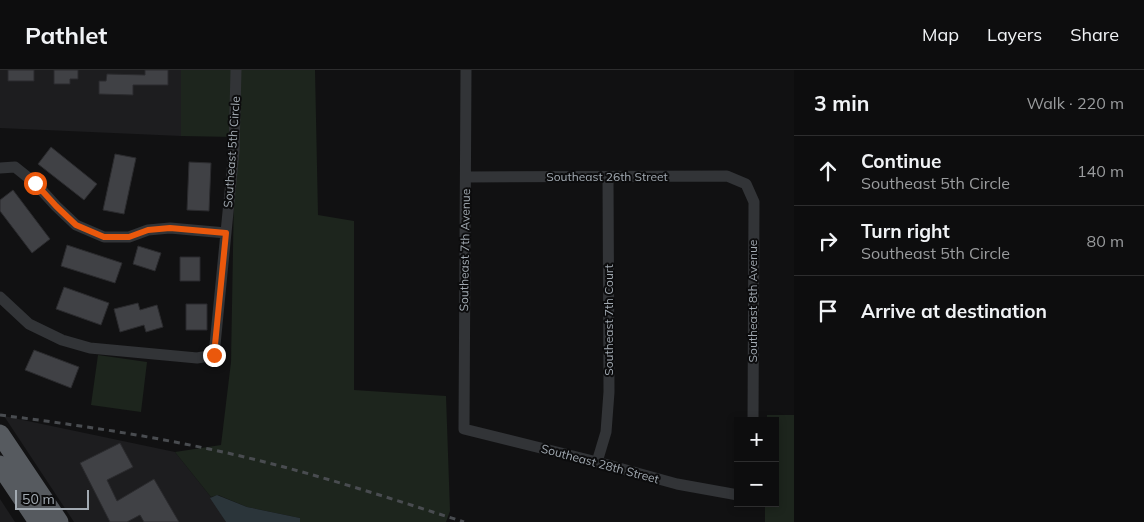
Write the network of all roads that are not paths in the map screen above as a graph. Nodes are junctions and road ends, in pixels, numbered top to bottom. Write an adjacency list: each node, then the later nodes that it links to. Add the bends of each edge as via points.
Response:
1 (236, 70): 7 (street, Southeast 5th Circle, via 234,151)
2 (466, 70): 4 (street, Southeast 7th Avenue)
3 (0, 168): 7 (street, via 15,167 76,225 104,237 129,237 148,230 170,228)
4 (466, 177): 5 (street, Southeast 26th Street); 10 (street, Southeast 7th Avenue)
5 (608, 177): 6 (street, Southeast 26th Street, via 727,176); 12 (street, Southeast 7th Court, via 609,392 606,432)
6 (746, 184): 9 (street, Southeast 8th Avenue, via 754,202)
7 (226, 233): 8 (street, Southeast 5th Circle, via 214,355 197,358 90,348 62,340 29,324)
8 (0, 297)
9 (753, 417)
10 (464, 429): 12 (street, Southeast 28th Street)
11 (0, 434): 16 (highway)
12 (597, 462): 14 (street, Southeast 28th Street, via 677,484)
13 (0, 465): 15 (highway)
14 (734, 494)
15 (38, 522)
16 (59, 522)

